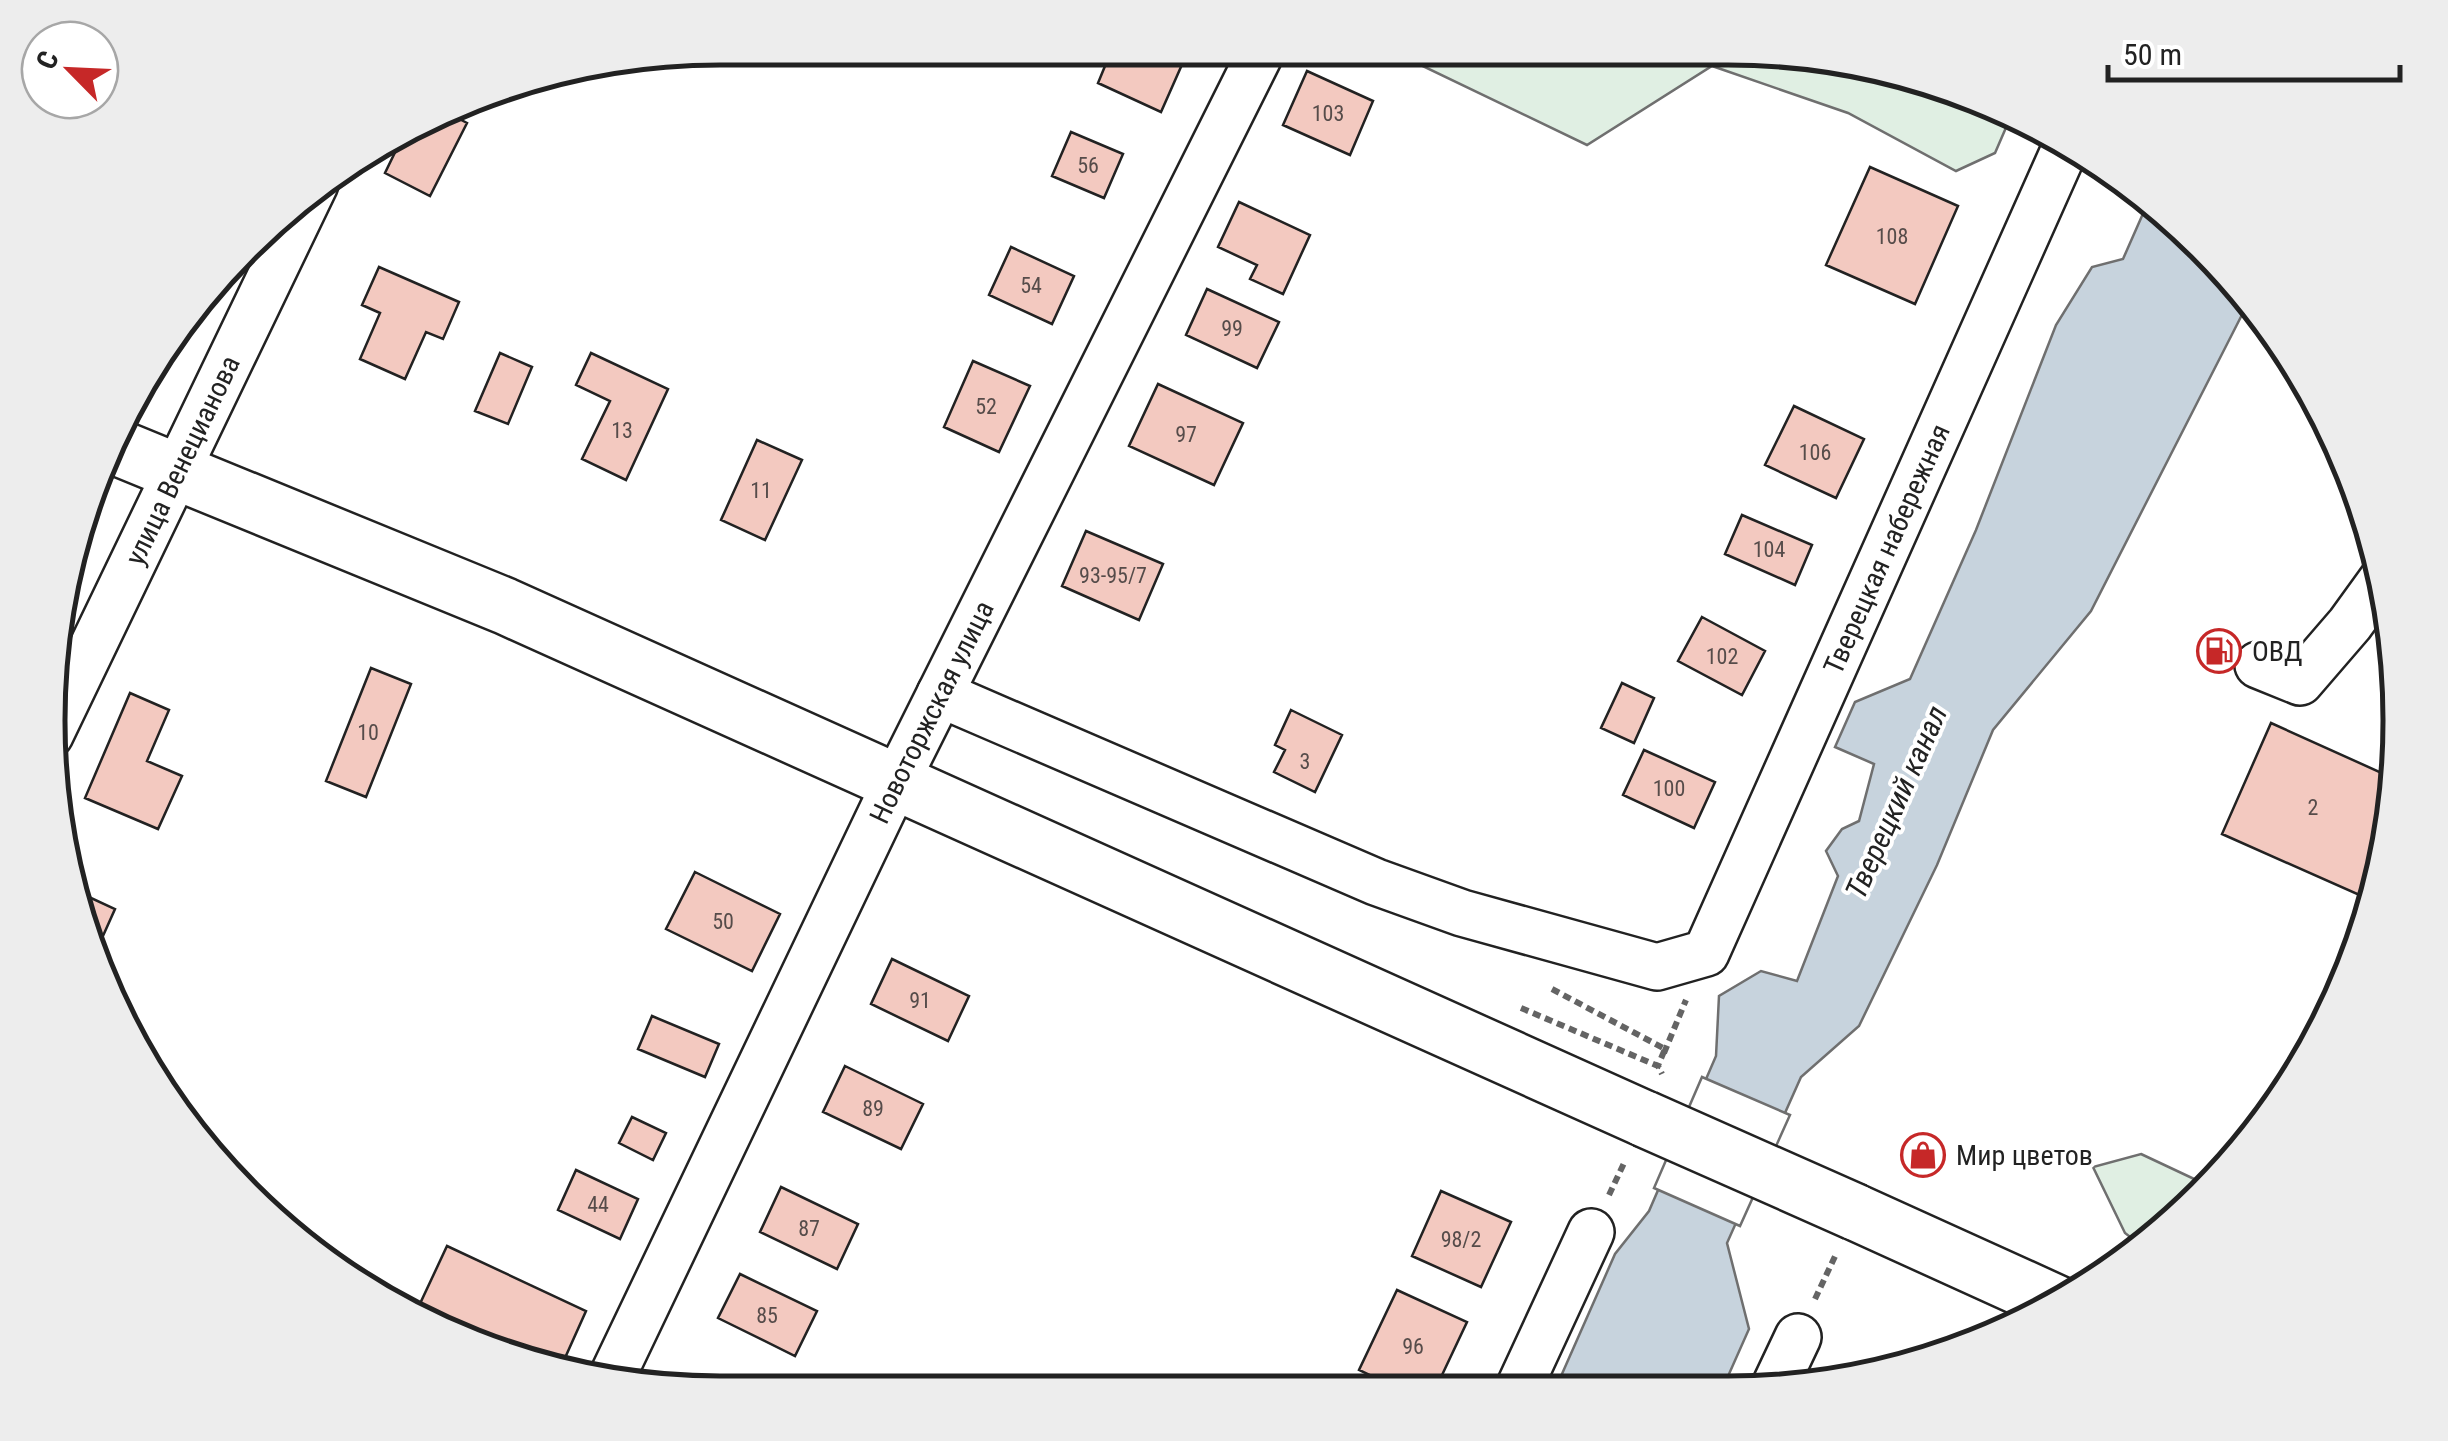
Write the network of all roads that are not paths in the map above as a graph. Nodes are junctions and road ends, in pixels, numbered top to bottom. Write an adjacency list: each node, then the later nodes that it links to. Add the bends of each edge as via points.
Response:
1 (1254, 65): 8 (street, Новоторжская улица)
2 (2061, 157): 8 (street, Тверецкая набережная, via 1706,953 1657,967 1462,913)
3 (298, 220): 5 (street, улица Венецианова)
4 (124, 450): 5 (highway)
5 (176, 472): 9 (street, улица Венецианова); 10 (highway, via 505,606)
6 (2370, 596): 7 (street, via 2300,682)
7 (2258, 665)
8 (940, 694): 10 (street, Новоторжская улица)
9 (65, 703)
10 (896, 782): 12 (highway, bridge, via 1652,1087 1846,1231); 14 (street, Новоторжская улица)
11 (1591, 1232): 16 (street)
12 (2037, 1297)
13 (1798, 1337): 15 (street)
14 (617, 1367)
15 (1781, 1374)
16 (1524, 1376)

